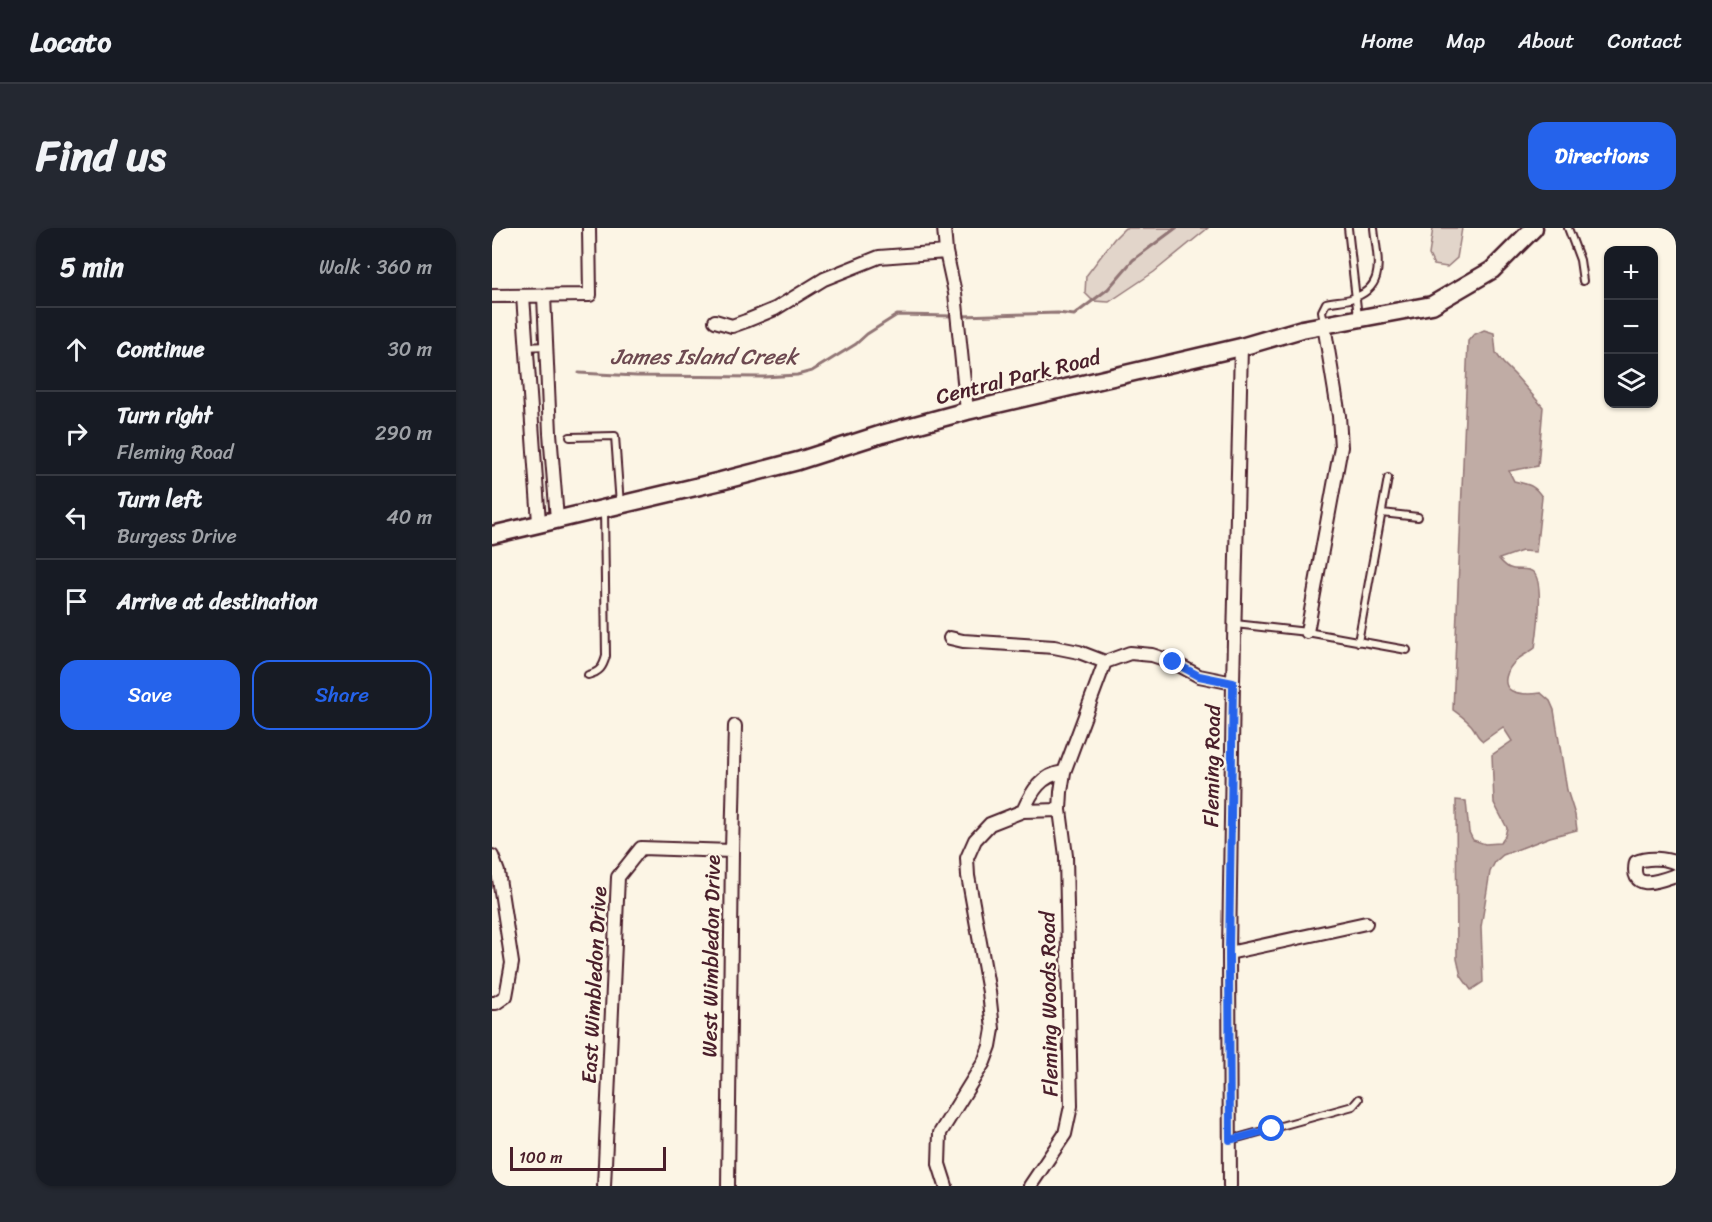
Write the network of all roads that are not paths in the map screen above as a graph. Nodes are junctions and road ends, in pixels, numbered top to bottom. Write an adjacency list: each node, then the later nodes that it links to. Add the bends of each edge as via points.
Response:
1 (589, 228): 11 (street, via 590,295)
2 (944, 228): 7 (street)
3 (1348, 228): 12 (lane)
4 (1374, 228): 12 (lane, via 1378,272 1368,291)
5 (1534, 228): 13 (street, Central Park Road, via 1492,270 1432,305)
6 (1568, 228): 8 (lane)
7 (946, 252): 14 (street, via 879,257 824,279 775,309 746,321 732,326); 19 (street, via 955,293)
8 (1583, 281)
9 (492, 296): 10 (street)
10 (523, 296): 11 (street); 17 (street)
11 (544, 296): 16 (street)
12 (1356, 297): 13 (lane); 15 (lane, via 1326,303 1322,311)
13 (1359, 319): 15 (street, Central Park Road)
14 (715, 321)
15 (1324, 325): 18 (street, Central Park Road); 31 (street, via 1341,447)
16 (546, 346): 17 (lane); 20 (street)
17 (526, 347): 21 (street)
18 (1241, 347): 19 (street, Central Park Road); 30 (street, Fleming Road)
19 (967, 411): 24 (street, Central Park Road, via 798,461)
20 (550, 433): 21 (lane); 27 (street)
21 (533, 436): 28 (street)
22 (570, 437): 24 (lane, via 615,436)
23 (1388, 478): 25 (lane)
24 (612, 507): 27 (street, Central Park Road); 36 (lane, via 606,657 603,667)
25 (1382, 513): 26 (lane); 33 (lane)
26 (1418, 517)
27 (557, 519): 28 (street, Central Park Road)
28 (539, 522): 29 (street, Central Park Road)
29 (492, 535)
30 (1235, 624): 31 (lane); 37 (street, Fleming Road)
31 (1306, 632): 33 (lane)
32 (950, 638): 35 (street, via 1054,646)
33 (1358, 642): 34 (lane)
34 (1407, 650)
35 (1105, 662): 37 (street, via 1130,653 1152,655 1199,676); 39 (street, Fleming Woods Road)
36 (588, 675)
37 (1233, 683): 47 (street, Fleming Road)
38 (735, 726): 42 (street, West Wimbledon Drive)
39 (1064, 772): 40 (street, Fleming Woods Road); 41 (street, via 1053,773 1041,782 1030,794)
40 (1060, 810): 41 (street); 54 (street, Fleming Woods Road, via 1066,856 1071,1106 1065,1134)
41 (1023, 811): 53 (street, via 990,824 975,840 967,858 993,1029 984,1062 940,1133 939,1164)
42 (732, 850): 51 (street, East Wimbledon Drive, via 641,848 618,877); 52 (street, West Wimbledon Drive)
43 (492, 856): 48 (street, via 512,963 506,996)
44 (1676, 863): 45 (street, via 1641,860 1635,867 1638,878 1650,884)
45 (1676, 875)
46 (1366, 923): 47 (street)
47 (1229, 953): 50 (street, Fleming Road)
48 (492, 1003)
49 (1359, 1099): 50 (lane, via 1353,1106)
50 (1230, 1140): 55 (street, Fleming Road)
51 (604, 1186)
52 (728, 1186)
53 (946, 1186)
54 (1030, 1186)
55 (1230, 1186)

